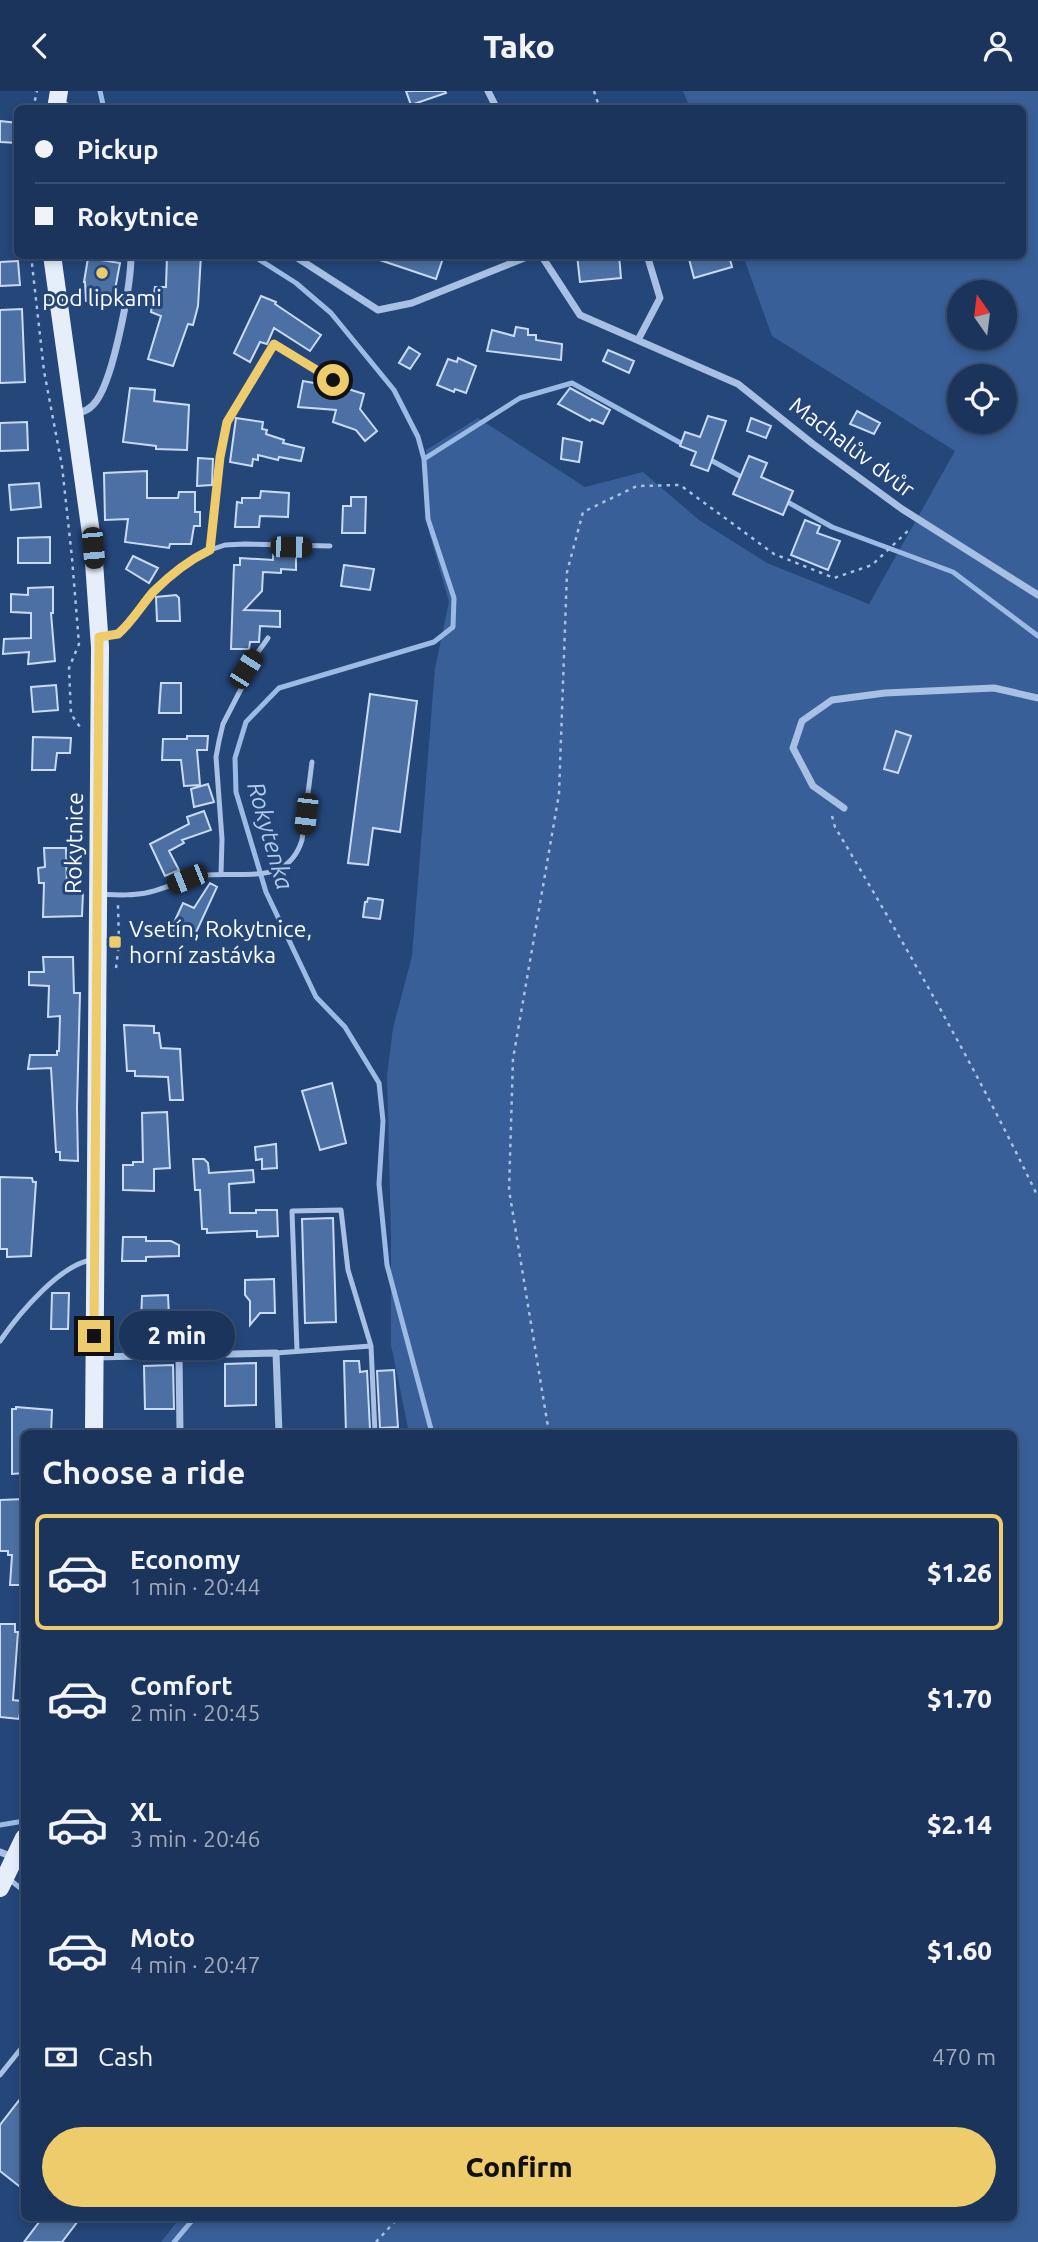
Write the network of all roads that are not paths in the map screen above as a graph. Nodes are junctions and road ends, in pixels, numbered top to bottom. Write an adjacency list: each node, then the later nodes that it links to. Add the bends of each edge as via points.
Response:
1 (53, 259): 9 (main road, Rokytnice)
2 (131, 259): 9 (street, via 127,296 104,388 92,406)
3 (299, 259): 4 (street, via 378,310 412,303)
4 (522, 259)
5 (544, 259): 7 (street, Machalův dvůr, via 580,316)
6 (648, 259): 7 (street, via 660,298)
7 (638, 340): 12 (street, Machalův dvůr, via 738,384 919,520)
8 (333, 380): 11 (lane, via 274,344 227,422)
9 (75, 414): 13 (main road, Rokytnice, via 93,548)
10 (330, 546): 11 (lane, via 245,544)
11 (210, 550): 13 (lane, via 167,579 118,634)
12 (1038, 595)
13 (99, 637): 19 (main road, Rokytnice)
14 (268, 638): 18 (lane, via 246,669 219,741)
15 (1038, 698): 17 (street, via 995,688 832,700 802,721 793,748 813,786)
16 (312, 762): 18 (lane, via 299,851 282,868)
17 (844, 809)
18 (221, 874): 19 (lane, via 187,879 153,892)
19 (98, 894): 20 (main road, Rokytnice)
20 (95, 1260): 21 (lane, via 83,1261 59,1277); 26 (main road, Rokytnice)
21 (0, 1341)
22 (371, 1346): 23 (lane); 23 (lane, via 348,1270 341,1210 292,1210); 30 (lane)
23 (297, 1351): 24 (lane)
24 (276, 1353): 25 (street); 29 (street)
25 (179, 1355): 26 (street); 28 (street)
26 (94, 1357): 27 (main road, Rokytnice)
27 (94, 1430)
28 (180, 1430)
29 (279, 1430)
30 (374, 1430)
31 (21, 1841): 32 (main road)
32 (8, 1855): 33 (main road)
33 (3, 1882): 34 (lane)
34 (21, 1890)
35 (21, 2049): 36 (lane)
36 (0, 2075)

